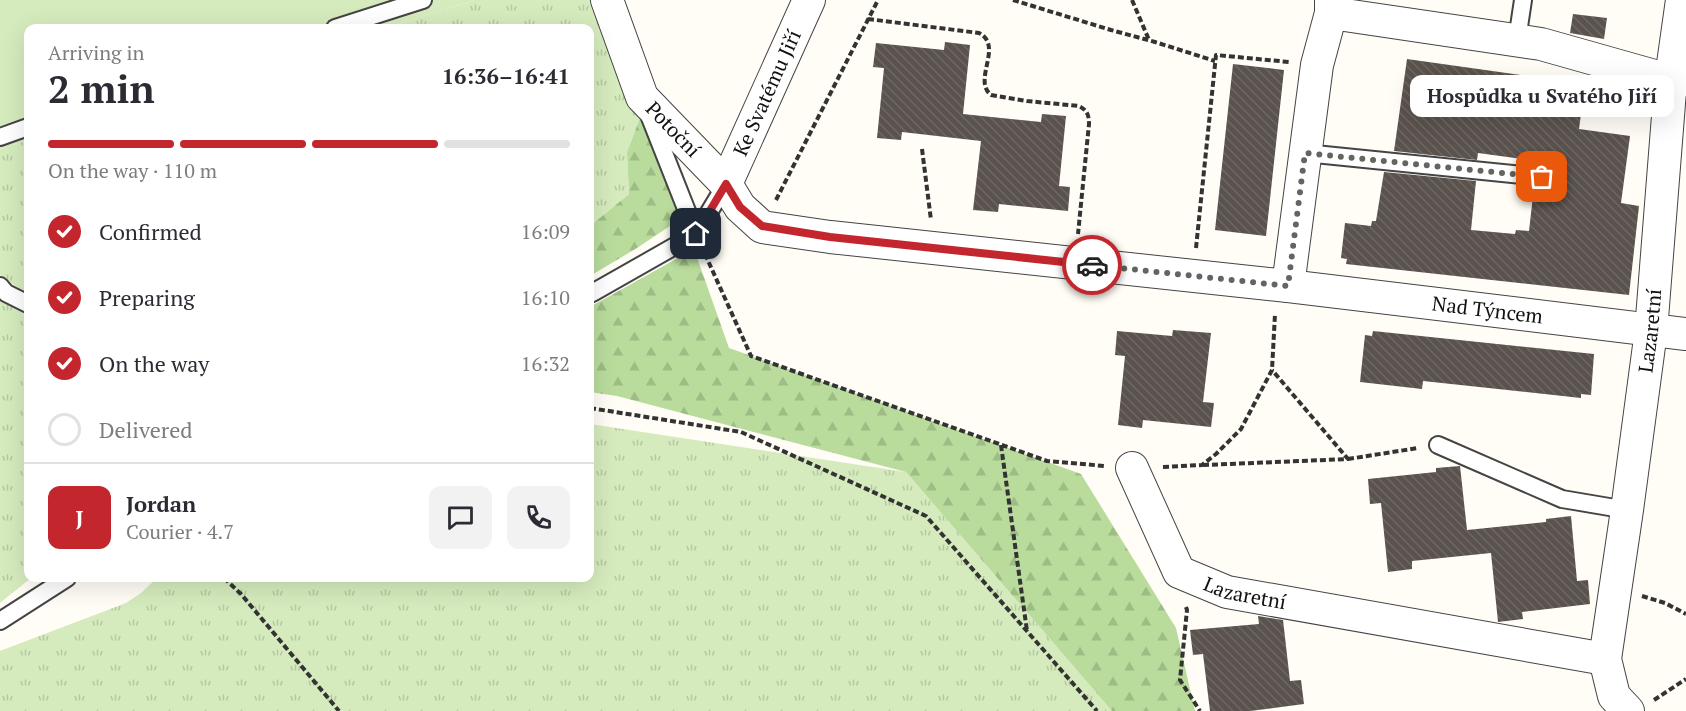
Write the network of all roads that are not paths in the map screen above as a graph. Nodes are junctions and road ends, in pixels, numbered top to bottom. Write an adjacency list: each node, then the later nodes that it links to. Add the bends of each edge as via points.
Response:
1 (423, 0): 7 (lane)
2 (607, 0): 10 (street, Potoční)
3 (809, 0): 15 (street, Ke Svatému Jiří)
4 (1523, 0): 8 (lane)
5 (1682, 0): 9 (street, Lazaretní)
6 (1337, 7): 8 (street); 13 (street, via 1317,65)
7 (347, 24)
8 (1517, 40): 9 (street)
9 (1678, 79): 21 (street, Lazaretní)
10 (642, 97): 15 (street, Potoční); 16 (lane)
11 (24, 128): 12 (lane)
12 (0, 137)
13 (1305, 153): 14 (lane); 19 (street)
14 (1542, 177)
15 (726, 184): 16 (lane, Ke Svatému Jiří); 19 (street, Nad Týncem, via 740,207 762,226)
16 (696, 234): 18 (lane, Ke Svatému Jiří)
17 (0, 286): 20 (lane)
18 (594, 292)
19 (1282, 296): 21 (street, Nad Týncem)
20 (24, 302)
21 (1651, 331): 22 (street, Nad Týncem); 25 (street, Lazaretní)
22 (1686, 334)
23 (1438, 446): 25 (lane, via 1562,499)
24 (1132, 468): 28 (street, Lazaretní, via 1179,572 1227,592)
25 (1628, 510): 28 (street, Lazaretní)
26 (61, 582): 27 (lane)
27 (0, 621)
28 (1605, 659): 29 (street, Lazaretní, via 1614,696)
29 (1637, 708)

